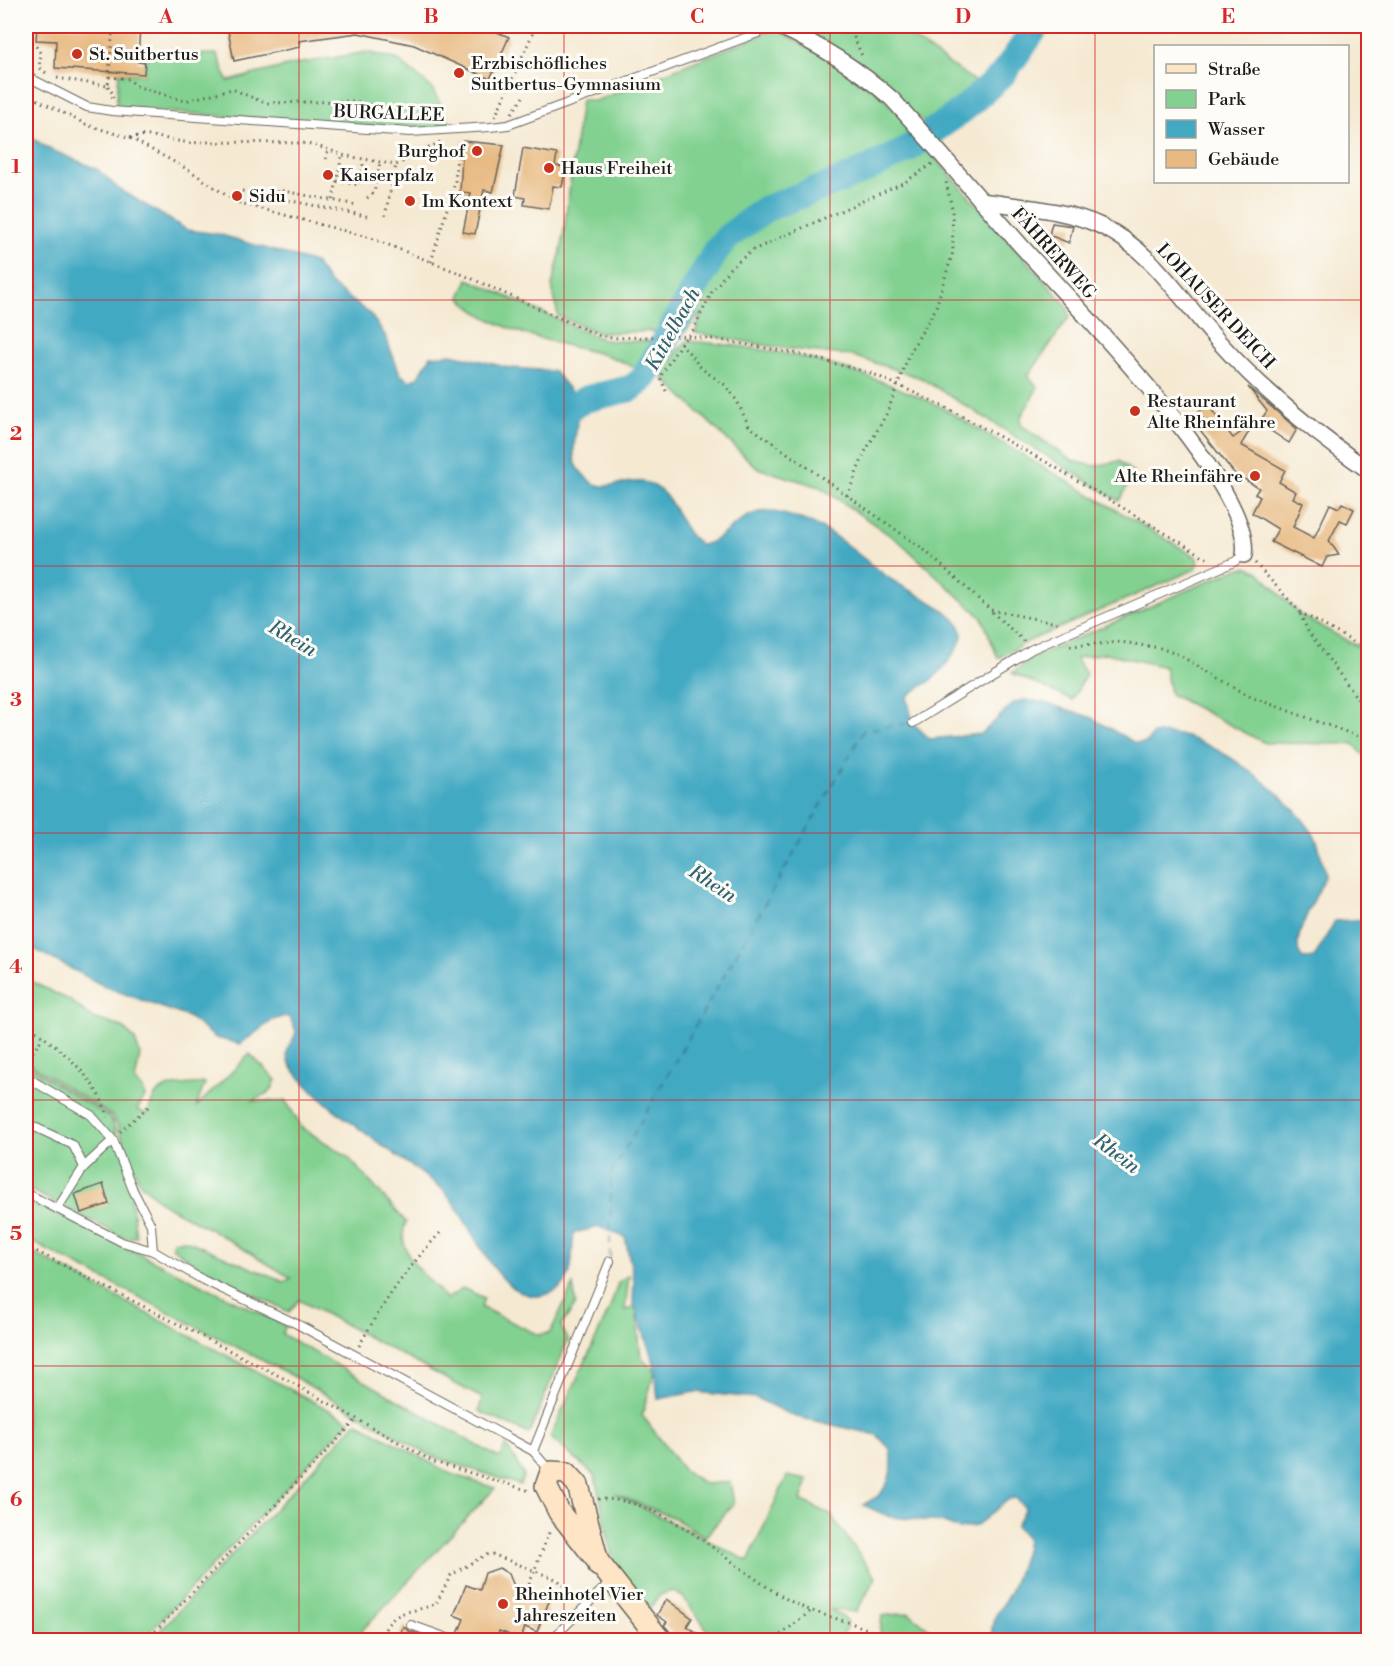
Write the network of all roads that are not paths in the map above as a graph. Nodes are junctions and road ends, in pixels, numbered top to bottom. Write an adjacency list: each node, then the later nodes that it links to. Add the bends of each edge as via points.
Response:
1 (777, 26): 2 (lane, BURGALLEE, via 508,125 455,130 410,132 104,110 87,107); 3 (street, FÄHRERWEG, via 834,54 867,77 914,122)
2 (26, 76)
3 (981, 201): 4 (street, LOHAUSER DEICH, via 1081,218 1134,247 1162,273 1220,344 1294,416); 5 (street, FÄHRERWEG, via 1166,406 1191,439 1242,529)
4 (1368, 470)
5 (1244, 555): 6 (lane, via 1032,649)
6 (913, 723)
7 (26, 1077): 9 (lane, via 91,1115)
8 (26, 1123): 10 (lane, via 73,1145)
9 (112, 1139): 10 (lane); 13 (lane, via 151,1225)
10 (84, 1167): 12 (lane)
11 (26, 1193): 12 (lane)
12 (57, 1209): 13 (lane, via 122,1242)
13 (153, 1251): 15 (lane)
14 (610, 1261): 15 (lane)
15 (533, 1451): 16 (lane)
16 (549, 1479): 17 (street, via 559,1512); 17 (street, via 567,1473 578,1485)
17 (605, 1573): 20 (lane, via 585,1606); 21 (street)
18 (411, 1625): 19 (lane)
19 (453, 1641)
20 (551, 1641)
21 (660, 1641)

